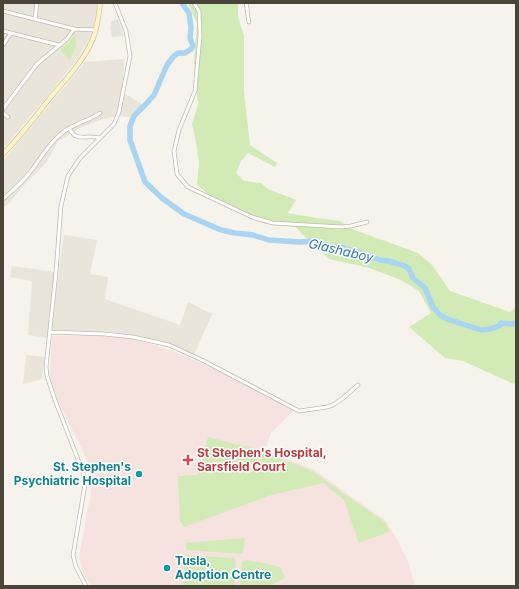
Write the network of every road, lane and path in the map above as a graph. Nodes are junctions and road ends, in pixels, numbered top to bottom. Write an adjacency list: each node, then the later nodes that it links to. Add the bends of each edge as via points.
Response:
1 (37, 3): 7 (street)
2 (100, 3): 10 (main road)
3 (115, 3): 20 (street, via 126,31 130,56 119,112 114,124)
4 (194, 3): 23 (street, via 199,11 200,35 195,91 179,130 174,152 177,174 188,187 252,217 273,223 342,227)
5 (246, 3): 8 (street)
6 (3, 11): 7 (street)
7 (35, 19): 9 (street)
8 (249, 22)
9 (74, 29): 10 (street); 14 (street)
10 (96, 30): 21 (main road, via 80,60)
11 (3, 31): 12 (street)
12 (11, 34): 13 (street); 14 (street)
13 (3, 44)
14 (59, 45): 15 (street, via 37,64)
15 (3, 109)
16 (3, 113): 18 (street)
17 (100, 113): 19 (street)
18 (8, 117)
19 (69, 128): 20 (street, via 77,136); 22 (street, via 44,152 24,180)
20 (100, 138): 24 (street, via 80,158 68,176 61,206)
21 (3, 154)
22 (3, 199)
23 (367, 222)
24 (50, 332): 25 (street, via 133,337 169,346 202,360 299,411 333,405); 26 (street, via 47,376 84,476 85,485 73,555)
25 (358, 385)
26 (86, 586)

